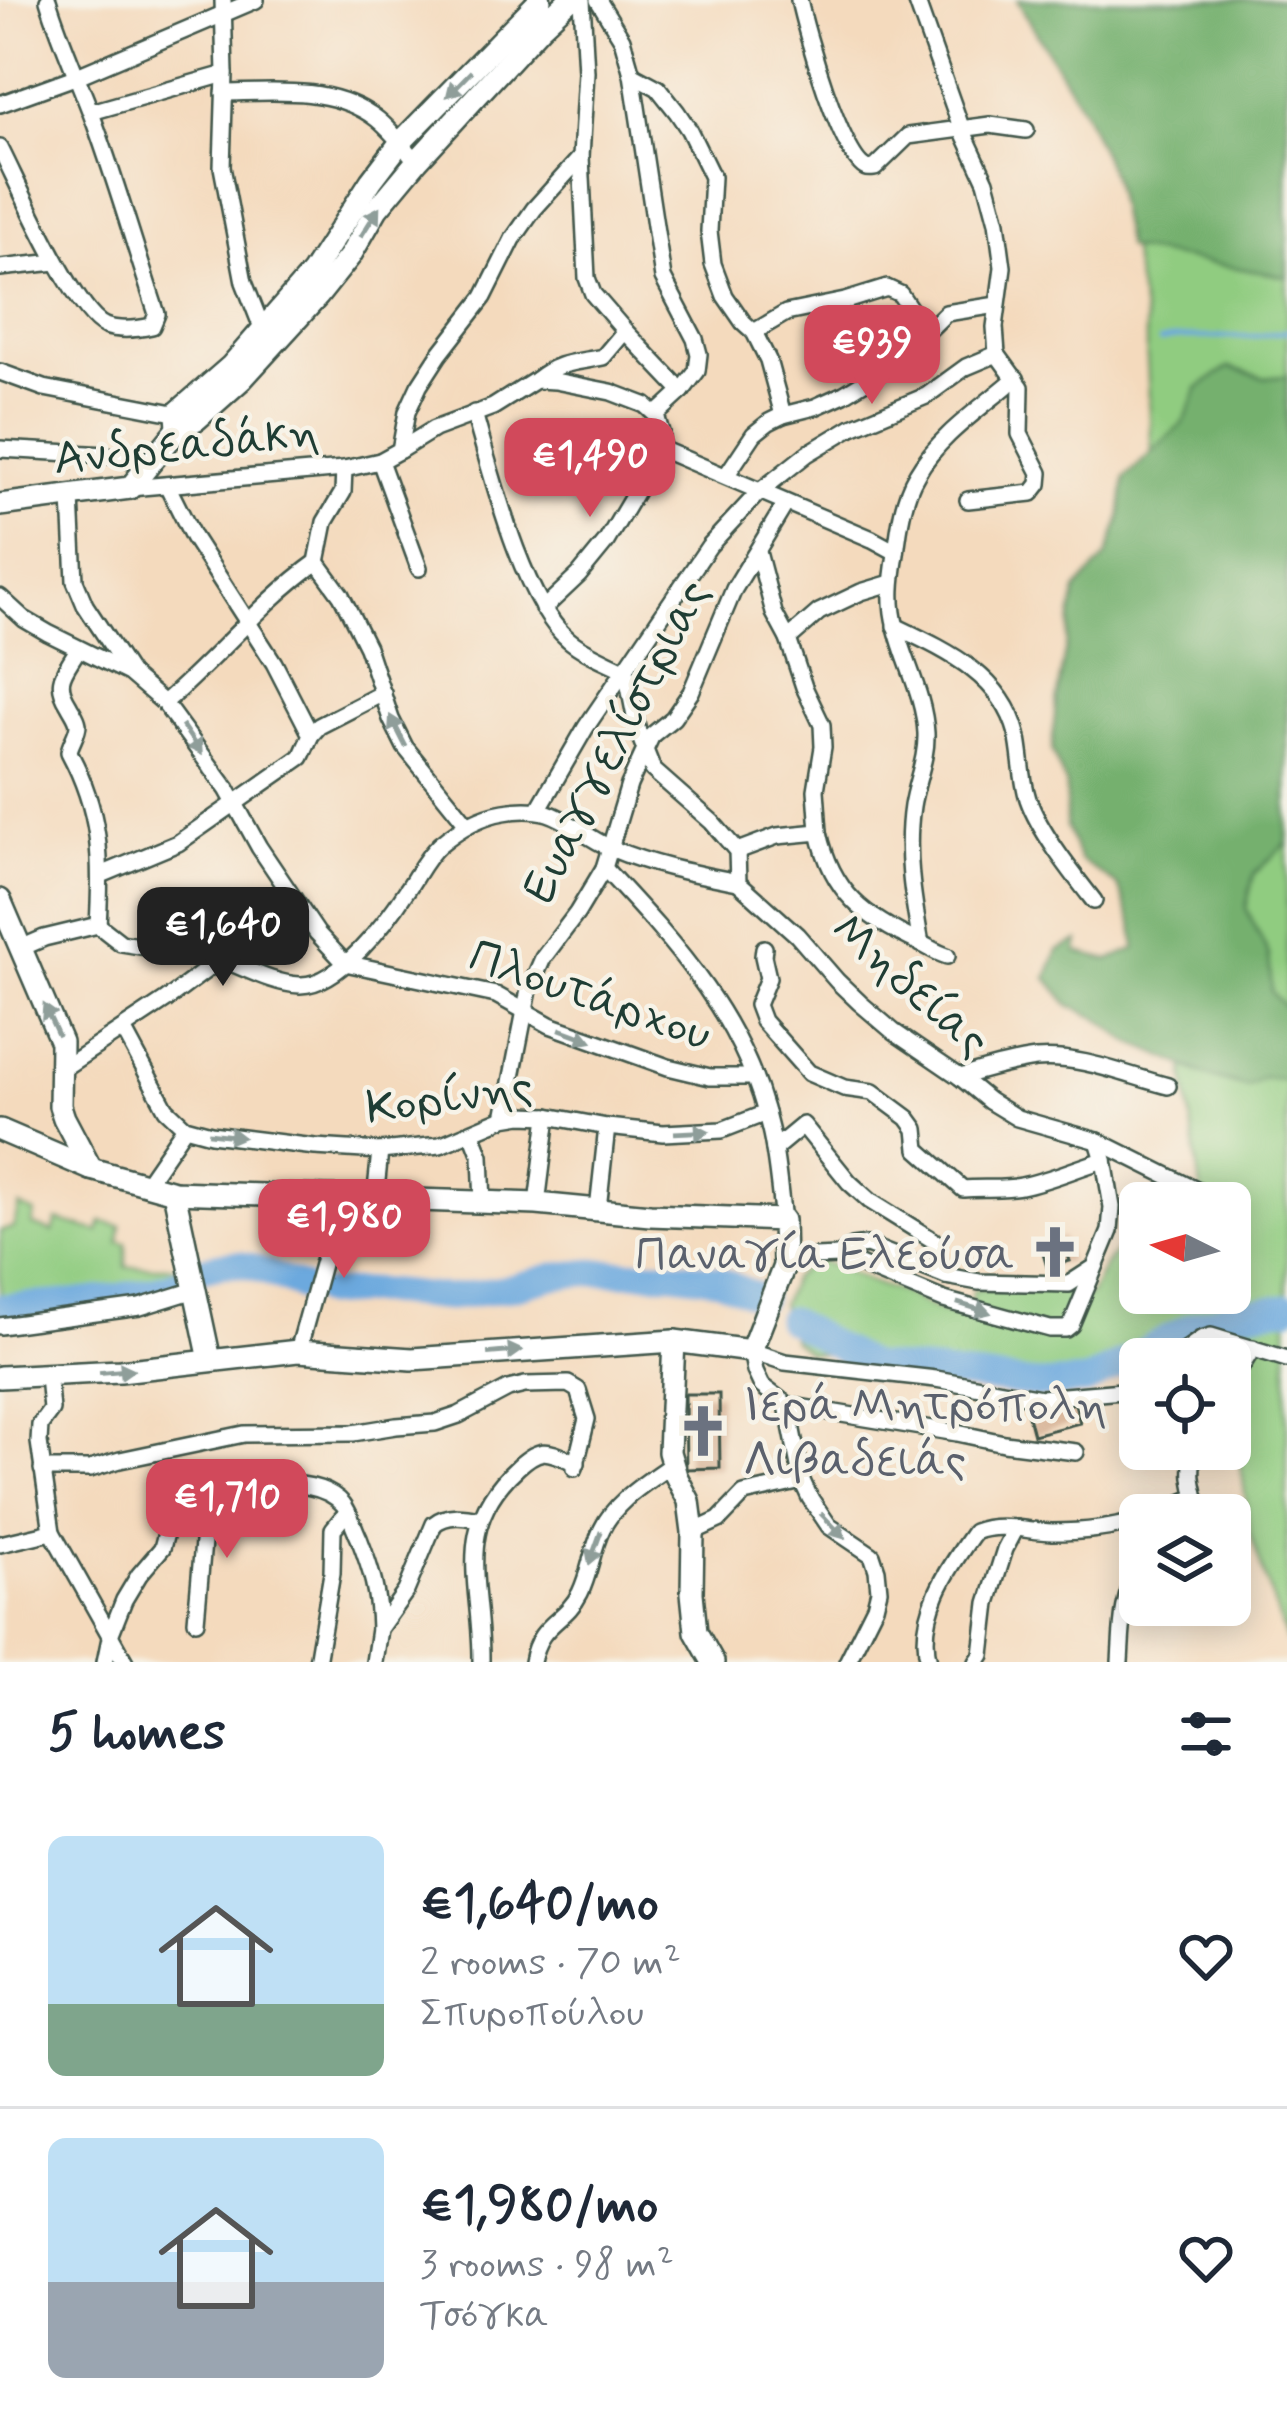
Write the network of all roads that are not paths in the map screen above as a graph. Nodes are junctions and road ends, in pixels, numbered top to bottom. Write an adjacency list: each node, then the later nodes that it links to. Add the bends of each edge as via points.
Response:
1 (48, 0): 12 (street)
2 (256, 0): 9 (street)
3 (540, 0): 18 (main road, one-way to 18)
4 (568, 0): 21 (main road)
5 (582, 0): 20 (street)
6 (598, 0): 11 (street)
7 (799, 0): 16 (street, via 838,124 866,168 908,136)
8 (916, 0): 16 (street)
9 (224, 7): 10 (street); 12 (street)
10 (225, 74): 13 (street); 15 (street)
11 (632, 74): 27 (street, via 658,88 677,112 712,177 713,264 725,296); 33 (street, via 663,278 699,354 698,371)
12 (75, 77): 14 (street); 15 (street)
13 (224, 93): 18 (street, via 343,100); 28 (street, via 222,167 244,282)
14 (0, 104)
15 (91, 112): 22 (street, via 157,314 152,326 106,326)
16 (961, 128): 17 (street); 24 (street, via 997,222)
17 (1026, 130)
18 (400, 143): 21 (street); 28 (main road)
19 (0, 148): 22 (street)
20 (581, 157): 25 (street, via 587,278); 40 (street, via 513,238 484,298 419,386)
21 (417, 160): 28 (main road, one-way to 21, via 318,296)
22 (56, 262): 23 (street)
23 (0, 268)
24 (997, 305): 26 (street, via 946,314); 29 (street)
25 (625, 331): 32 (street, Ανδρεαδάκη, via 603,357 563,363); 33 (street)
26 (925, 331): 27 (street, via 895,289 878,289 786,313); 36 (street, via 895,363 844,394)
27 (754, 332): 36 (street)
28 (266, 338): 37 (main road)
29 (997, 353): 31 (street); 47 (street, via 807,454)
30 (0, 372): 37 (street)
31 (1016, 378): 49 (street, via 1020,434 1039,484 1032,493); 53 (street, via 915,475)
32 (536, 380): 34 (street, Ανδρεαδάκη); 35 (street, via 610,392)
33 (682, 391): 35 (street)
34 (474, 413): 40 (street, Ανδρεαδάκη); 58 (street)
35 (656, 415): 39 (street)
36 (783, 416): 44 (street, via 754,434)
37 (184, 420): 42 (main road)
38 (0, 449): 42 (street)
39 (661, 449): 44 (street); 58 (street, via 606,542)
40 (400, 450): 41 (street, Ανδρεαδάκη)
41 (380, 461): 43 (street, Ανδρεαδάκη); 55 (street)
42 (147, 464): 46 (main road)
43 (344, 469): 45 (street, Ανδρεαδάκη); 54 (street)
44 (726, 476): 47 (street)
45 (167, 485): 46 (street, Ανδρεαδάκη); 59 (street)
46 (130, 488): 48 (main road, Ανδρεαδάκη)
47 (759, 492): 50 (street); 63 (street, via 709,546)
48 (71, 498): 51 (main road, Ανδρεαδάκη); 64 (street, via 75,581)
49 (968, 500)
50 (785, 503): 52 (street, Ευαγγελίστριας); 53 (street)
51 (0, 506)
52 (758, 552): 61 (street); 68 (street, Ευαγγελίστριας, via 691,692)
53 (896, 552): 56 (street)
54 (317, 562): 59 (street); 65 (street, via 367,647)
55 (419, 568)
56 (891, 583): 60 (street); 61 (street, via 819,612)
57 (0, 597): 62 (street)
58 (542, 609): 63 (street, via 568,639)
59 (250, 622): 66 (street); 67 (street)
60 (895, 626): 79 (street, via 978,673 1004,701 1029,801); 82 (street, via 925,715 910,842)
61 (788, 639): 72 (street, via 822,725)
62 (79, 649): 64 (street); 76 (street, via 60,685 77,718 68,746 90,797)
63 (626, 671): 68 (street); 70 (street)
64 (129, 673): 66 (street)
65 (382, 693): 67 (street); 71 (street, one-way to 65, via 405,747)
66 (164, 703): 69 (street, one-way to 69)
67 (311, 735): 69 (street, via 301,758)
68 (644, 752): 73 (street, Ευαγγελίστριας); 74 (street)
69 (234, 804): 76 (street, via 178,843); 87 (street)
70 (538, 809): 71 (street); 73 (street)
71 (468, 825): 87 (street, via 438,846)
72 (819, 832): 74 (street); 82 (street, via 830,872 855,904)
73 (609, 848): 75 (street, Ευαγγελίστριας); 77 (street)
74 (736, 851): 77 (street)
75 (604, 868): 88 (street, Ευαγγελίστριας, via 543,958); 91 (street, via 695,970)
76 (101, 875): 80 (street)
77 (738, 882): 92 (street, Μηδείας, via 860,1003)
78 (0, 900): 81 (main road)
79 (1094, 901)
80 (98, 926): 83 (street); 86 (street, via 121,943)
81 (5, 928): 83 (main road)
82 (921, 944): 85 (street)
83 (20, 948): 90 (main road, one-way to 83, via 62,1042)
84 (764, 948): 104 (street, via 768,978 757,1005 763,1021 809,1072 874,1092 908,1118 918,1150 963,1189 1016,1187)
85 (947, 956)
86 (221, 959): 87 (street, via 299,985); 89 (street)
87 (345, 964): 88 (street, Πλουτάρχου, via 496,995)
88 (524, 1013): 91 (street, Πλουτάρχου, one-way to 91, via 668,1067); 96 (street, Ευαγγελίστριας)
89 (123, 1029): 90 (street); 97 (street)
90 (62, 1069): 105 (main road, via 64,1118)
91 (754, 1077): 94 (street)
92 (960, 1077): 93 (street, via 1060,1059); 101 (street, Μηδείας, via 1017,1118)
93 (1168, 1086)
94 (766, 1113): 98 (street, Κορίνης, one-way to 94, via 722,1130); 102 (street)
95 (548, 1116): 96 (street, Κορίνης); 98 (street, Κορίνης); 112 (street)
96 (504, 1118): 100 (street, Κορίνης)
97 (185, 1127): 103 (street, Κορίνης, one-way to 103); 107 (street)
98 (607, 1127): 113 (street)
99 (0, 1130): 105 (main road)
100 (472, 1133): 103 (street, Κορίνης); 111 (street)
101 (1098, 1141): 104 (street); 106 (street, Μηδείας)
102 (774, 1149): 114 (street); 118 (street, via 803,1125 870,1201 935,1242)
103 (380, 1151): 110 (street)
104 (1104, 1160): 117 (street, via 1110,1232)
105 (92, 1169): 107 (main road)
106 (1180, 1182)
107 (145, 1185): 108 (main road)
108 (174, 1192): 109 (main road); 119 (main road)
109 (335, 1199): 110 (main road); 123 (street)
110 (375, 1200): 111 (main road)
111 (483, 1203): 112 (main road)
112 (537, 1204): 113 (main road)
113 (598, 1209): 114 (main road)
114 (783, 1220): 116 (main road)
115 (838, 1256): 116 (street); 117 (street, one-way to 117, via 944,1300 1050,1329 1072,1325); 118 (street, via 867,1246)
116 (784, 1266): 124 (main road)
117 (1095, 1268): 118 (street, via 1069,1284)
118 (946, 1276)
119 (195, 1290): 120 (street, via 140,1307); 127 (main road)
120 (0, 1326)
121 (674, 1340): 123 (main road, one-way to 121, via 412,1360); 124 (main road); 133 (main road)
122 (1253, 1348): 125 (street); 126 (street)
123 (298, 1351): 127 (main road)
124 (752, 1351): 130 (street, via 1041,1398); 131 (street, via 762,1386)
125 (1251, 1351)
126 (1287, 1359)
127 (210, 1360): 128 (main road, one-way to 127)
128 (48, 1375): 129 (main road); 134 (street, via 52,1407 40,1425)
129 (0, 1377)
130 (1119, 1391)
131 (787, 1405): 132 (street); 135 (street)
132 (1076, 1452)
133 (672, 1464): 142 (main road); 153 (street, one-way to 153, via 616,1506 581,1592 547,1627)
134 (42, 1469): 138 (street, via 90,1469 244,1434 435,1423 525,1384 578,1390 587,1419 576,1466 545,1452 528,1456); 141 (street)
135 (802, 1480): 142 (street, via 744,1494); 155 (street, one-way to 155, via 829,1526 872,1555 877,1570 875,1606)
136 (207, 1497): 137 (street, via 246,1486 308,1486); 144 (street); 147 (street, via 173,1507 162,1548)
137 (350, 1516): 146 (street, via 374,1574); 150 (street, via 333,1529)
138 (480, 1519): 146 (street, via 434,1524 406,1592); 152 (street)
139 (1119, 1526): 140 (street)
140 (1016, 1528): 156 (street, via 974,1532 944,1574 926,1629); 157 (street, via 995,1575)
141 (52, 1532): 143 (street); 147 (street)
142 (693, 1532): 154 (main road, via 696,1632)
143 (0, 1544)
144 (196, 1622)
145 (1123, 1626): 158 (street)
146 (379, 1629): 151 (street)
147 (111, 1633): 148 (street); 149 (street)
148 (105, 1662)
149 (125, 1662)
150 (317, 1662)
151 (374, 1662)
152 (482, 1662)
153 (532, 1662)
154 (713, 1662)
155 (848, 1662)
156 (929, 1662)
157 (977, 1662)
158 (1120, 1662)

